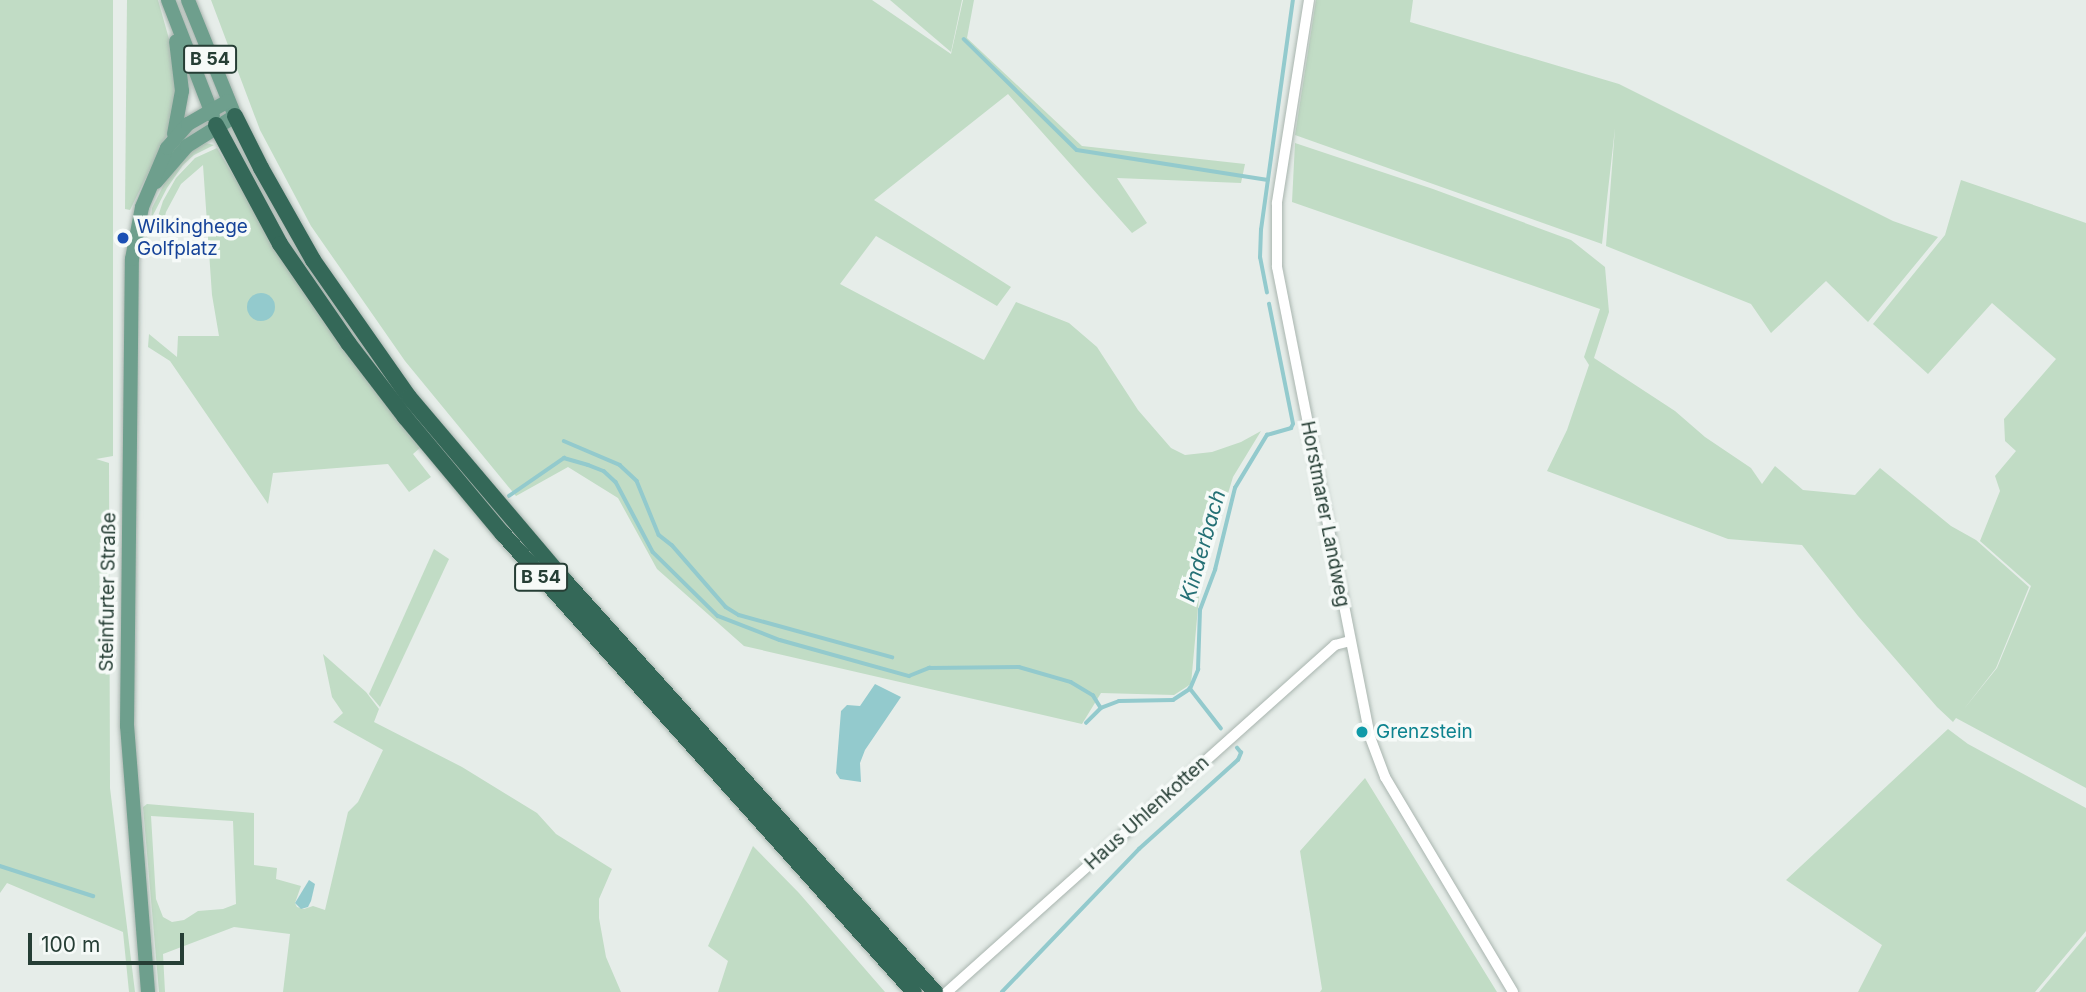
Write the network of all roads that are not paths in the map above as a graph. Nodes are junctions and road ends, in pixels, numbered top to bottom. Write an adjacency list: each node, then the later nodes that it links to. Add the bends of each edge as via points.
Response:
1 (168, 0): 4 (main road, B 54)
2 (188, 0): 5 (main road, B 54)
3 (1309, 0): 11 (street, Horstmarer Landweg, via 1277,202 1277,267)
4 (175, 22): 6 (main road, B 54); 9 (main road, via 182,91)
5 (228, 101): 6 (main road, Steinfurter Straße); 7 (main road, B 54)
6 (210, 110): 8 (main road, B 54); 9 (main road, Steinfurter Straße)
7 (235, 116): 8 (main road, Steinfurter Straße); 14 (highway, B 54, via 307,249 409,397 565,581)
8 (216, 125): 10 (main road, Steinfurter Straße, via 179,153); 13 (highway, B 54, via 280,244 413,426 503,534)
9 (172, 141): 10 (main road, Steinfurter Straße)
10 (146, 194): 12 (main road, Steinfurter Straße, via 135,241 131,291 126,687)
11 (1350, 641): 15 (street, Haus Uhlenkotten, via 1335,645); 16 (street, Horstmarer Landweg, via 1370,737 1385,776)
12 (148, 992)
13 (914, 992)
14 (935, 992)
15 (947, 992)
16 (1513, 992)

